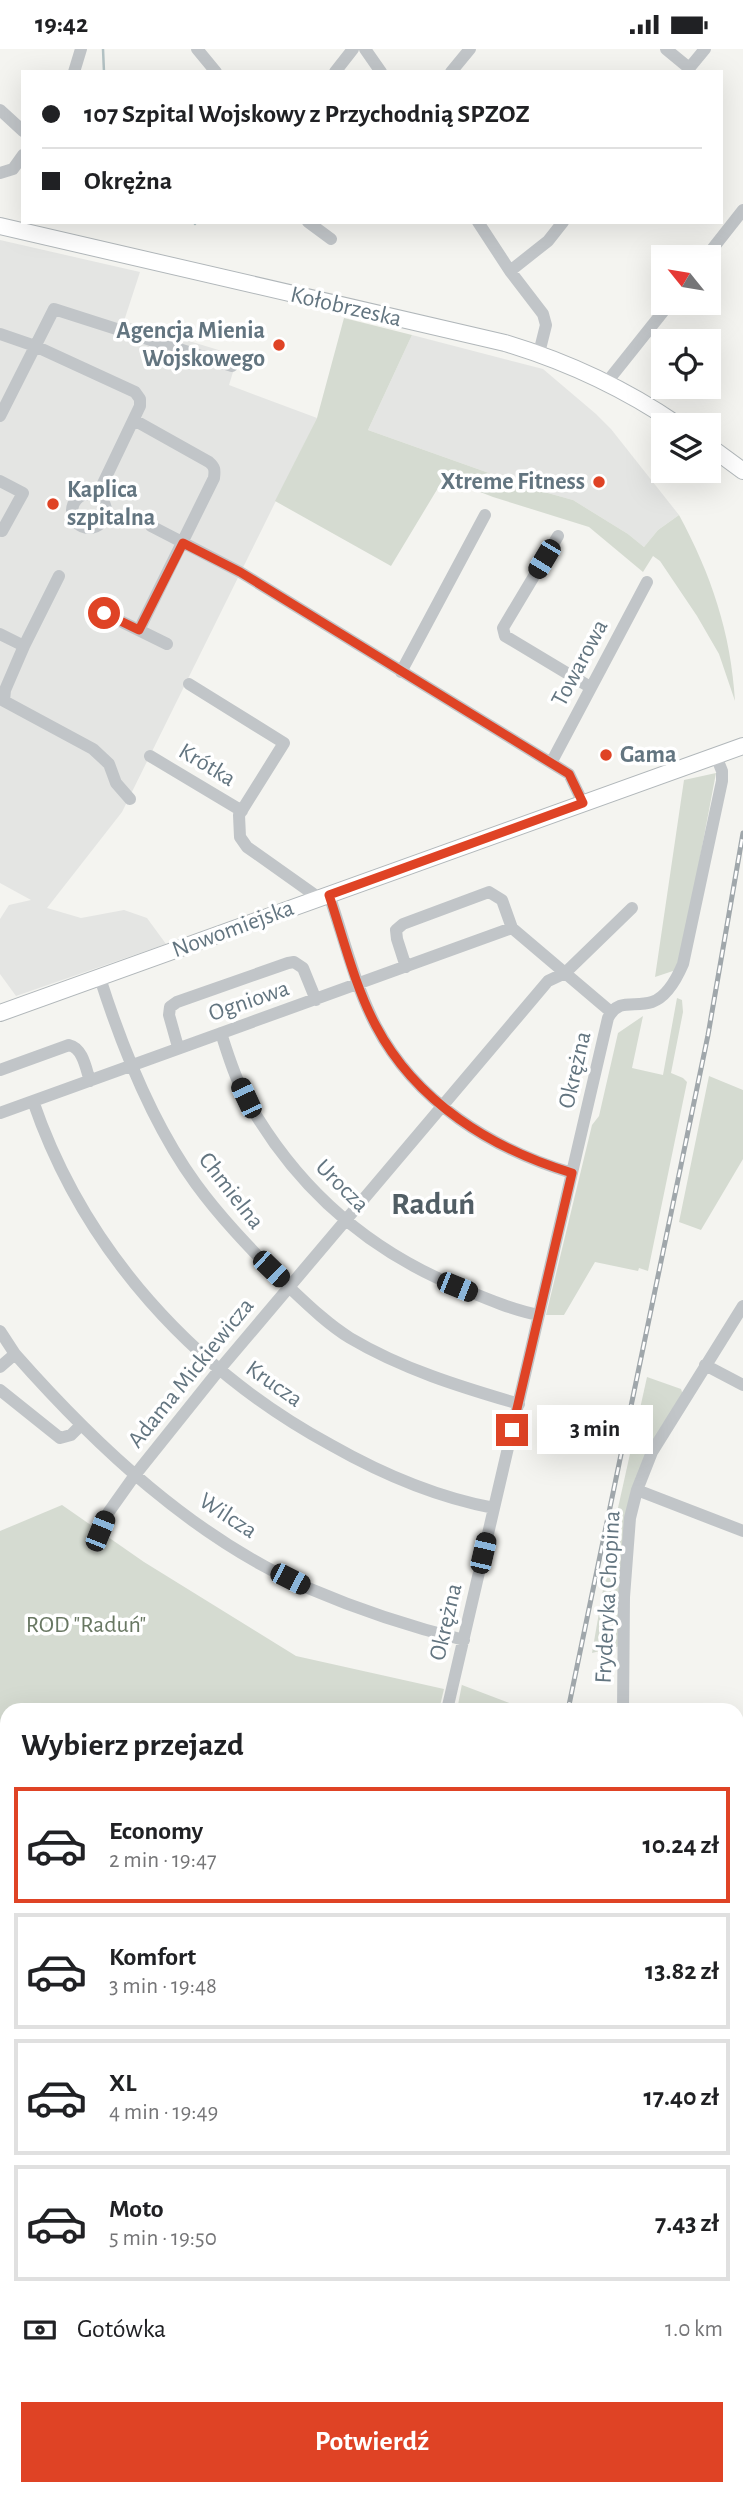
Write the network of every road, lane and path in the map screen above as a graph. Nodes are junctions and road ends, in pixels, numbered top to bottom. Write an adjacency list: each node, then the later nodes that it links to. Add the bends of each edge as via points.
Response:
1 (81, 49): 8 (street)
2 (197, 49): 9 (street)
3 (353, 49): 10 (street)
4 (365, 49): 11 (street)
5 (470, 49): 12 (street)
6 (666, 49): 13 (street)
7 (705, 49): 13 (street)
8 (75, 70)
9 (214, 70)
10 (337, 70)
11 (380, 70)
12 (453, 70)
13 (688, 70)
14 (0, 110): 15 (street)
15 (21, 129)
16 (21, 158): 17 (street, via 13,169)
17 (0, 173)
18 (743, 210): 24 (street)
19 (311, 224): 23 (street)
20 (479, 224): 25 (street)
21 (561, 224): 25 (street)
22 (0, 226): 29 (street, Kołobrzeska)
23 (331, 239)
24 (715, 245)
25 (510, 271): 29 (street, via 543,314 546,325)
26 (660, 315): 31 (street)
27 (0, 334): 28 (street)
28 (35, 346): 30 (street, via 54,309); 33 (street); 34 (street, via 135,393 140,406)
29 (539, 353): 31 (street, Kołobrzeska)
30 (232, 366)
31 (607, 382): 32 (street, Kołobrzeska)
32 (658, 413)
33 (0, 416)
34 (134, 419): 38 (street); 43 (street, via 213,465 214,478)
35 (721, 455): 36 (street)
36 (743, 471)
37 (0, 481): 41 (street, via 23,493)
38 (97, 496)
39 (485, 515): 51 (street)
40 (151, 526): 43 (street)
41 (0, 530)
42 (558, 536): 53 (street, via 503,628 505,636)
43 (183, 543): 47 (street); 51 (street, via 240,572)
44 (59, 576): 50 (street)
45 (647, 582): 53 (street, Towarowa)
46 (104, 613): 47 (street)
47 (139, 630): 49 (street)
48 (0, 634): 50 (street)
49 (167, 644)
50 (24, 646): 58 (street, via 4,701 93,749)
51 (401, 672): 57 (street)
52 (189, 684): 60 (street, via 284,743)
53 (590, 687): 57 (street, Towarowa)
54 (743, 746): 56 (street, Nowomiejska)
55 (150, 756): 60 (street, Krótka)
56 (716, 756): 59 (street, Nowomiejska); 69 (street, Okrężna, via 722,781 683,964 656,1000 623,1004)
57 (551, 763): 59 (street, via 569,774)
58 (130, 799)
59 (583, 803): 61 (street, Nowomiejska)
60 (242, 811): 61 (street, via 240,837 247,847)
61 (324, 897): 66 (street, Nowomiejska); 67 (street)
62 (632, 908): 65 (street, Adama Mickiewicza)
63 (512, 928): 64 (street, Ogniowa); 64 (street, via 502,900 489,892 403,923 396,930); 65 (street, Okrężna)
64 (406, 967): 67 (street, Ogniowa)
65 (565, 973): 69 (street, Okrężna); 77 (street, Adama Mickiewicza, via 548,981)
66 (100, 978): 70 (street, Nowomiejska); 73 (street, Chmielna)
67 (359, 983): 68 (street, Ogniowa); 77 (street, via 388,1047)
68 (316, 1000): 71 (street, Ogniowa); 72 (street, via 303,968 288,963 170,1007)
69 (611, 1012): 79 (street, Okrężna)
70 (0, 1013)
71 (221, 1033): 72 (street, Ogniowa); 80 (street, Urocza, via 246,1098 300,1175)
72 (178, 1047): 73 (street, Ogniowa)
73 (132, 1065): 75 (street, Ogniowa); 81 (street, Chmielna, via 172,1147 197,1185)
74 (0, 1070): 75 (street, via 69,1045 79,1050)
75 (90, 1081): 76 (street, Ogniowa)
76 (33, 1101): 78 (street, Ogniowa); 88 (street, Krucza, via 98,1234 148,1301)
77 (441, 1107): 79 (street, via 497,1143); 80 (street, Adama Mickiewicza)
78 (0, 1113)
79 (572, 1173): 83 (street, Okrężna)
80 (344, 1221): 81 (street, Adama Mickiewicza); 83 (street, Urocza, via 413,1267)
81 (289, 1287): 88 (street, Adama Mickiewicza); 91 (street, Chmielna, via 348,1336 375,1351)
82 (743, 1306): 86 (street, Fryderyka Chopina)
83 (539, 1315): 91 (street, Okrężna)
84 (0, 1331): 85 (street, Wilcza)
85 (15, 1354): 87 (street); 92 (street, Wilcza)
86 (705, 1365): 89 (street); 94 (street, Fryderyka Chopina, via 652,1452)
87 (0, 1367)
88 (219, 1370): 93 (street, Adama Mickiewicza); 95 (street, Krucza, via 304,1431 374,1469 405,1483)
89 (743, 1385)
90 (0, 1390): 92 (street, via 60,1439)
91 (519, 1404): 95 (street, Okrężna)
92 (81, 1425): 93 (street, Wilcza)
93 (135, 1475): 96 (street, Adama Mickiewicza); 98 (street, Wilcza, via 200,1525 274,1571 379,1615)
94 (637, 1490): 97 (street); 100 (street, Fryderyka Chopina, via 630,1518 624,1597)
95 (494, 1508): 98 (street, Okrężna)
96 (100, 1531)
97 (743, 1531)
98 (464, 1640): 99 (street, Okrężna)
99 (449, 1703)
100 (624, 1703)

